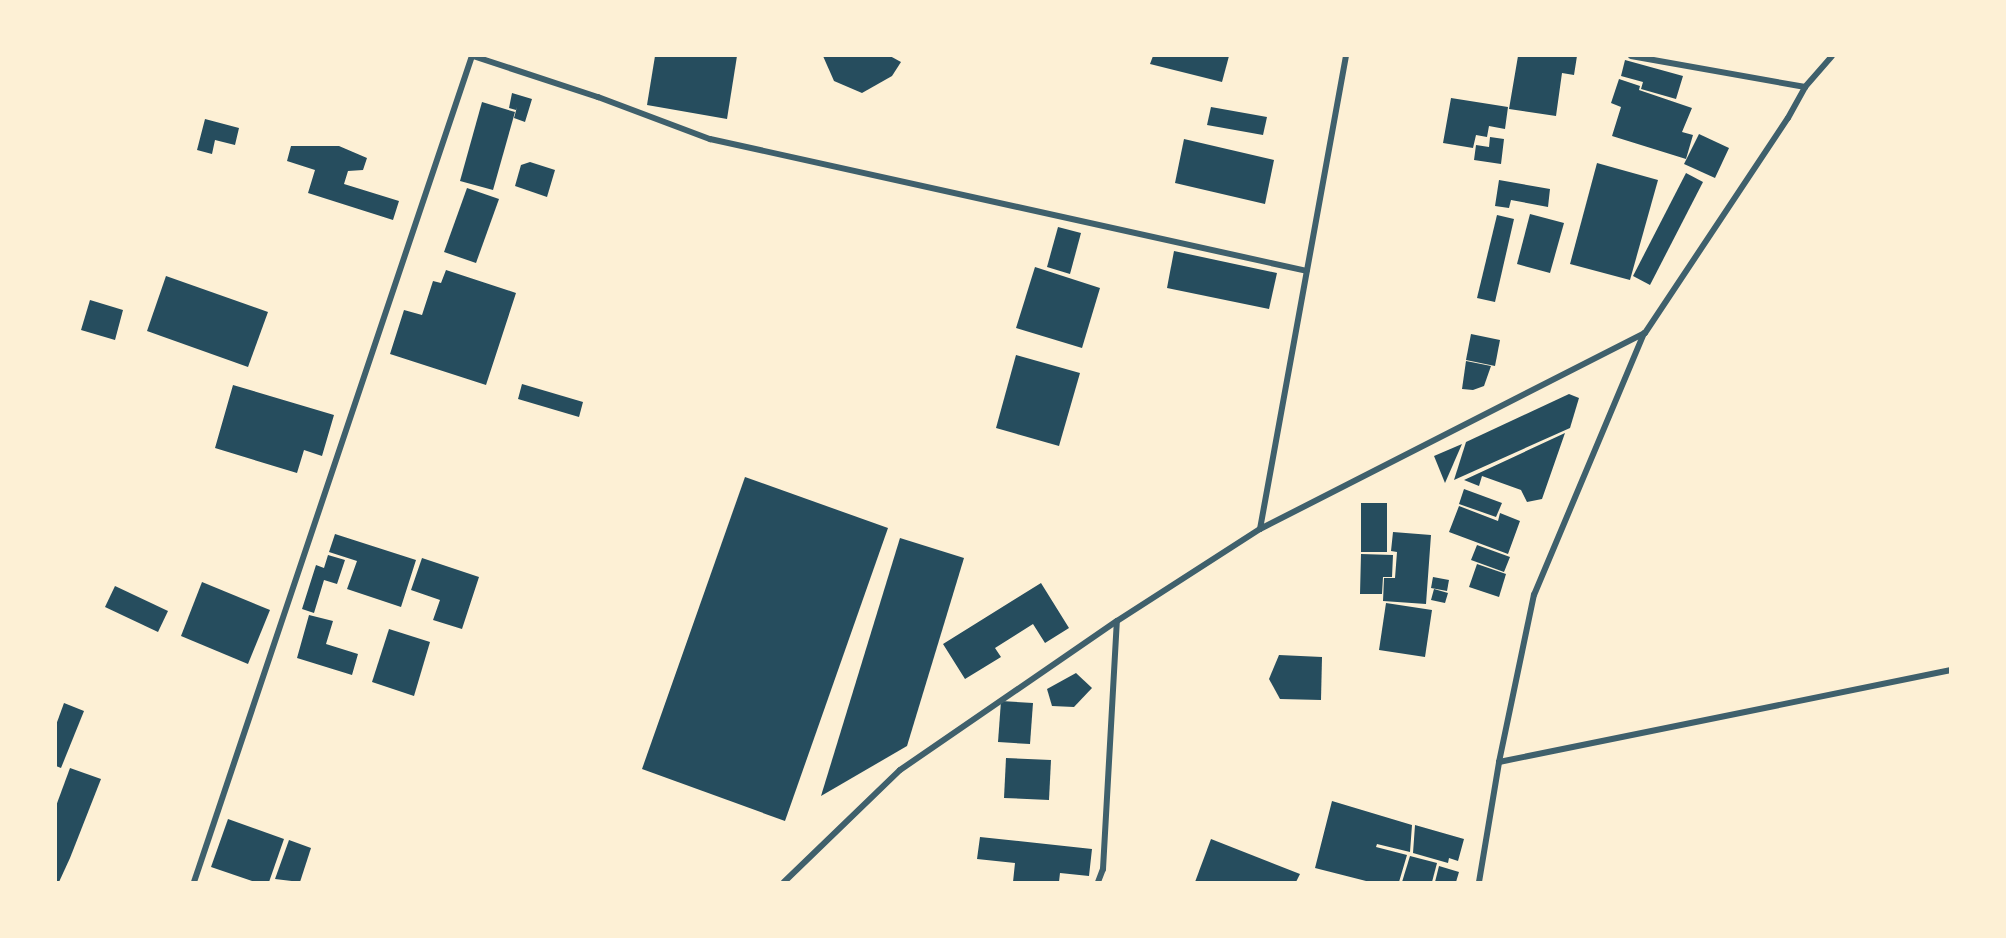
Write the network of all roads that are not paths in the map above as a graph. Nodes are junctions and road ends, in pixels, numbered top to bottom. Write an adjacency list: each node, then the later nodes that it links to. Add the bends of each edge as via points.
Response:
1 (472, 56): 6 (street, via 710,139); 12 (street)
2 (1346, 56): 6 (street)
3 (1631, 56): 5 (street)
4 (1832, 56): 5 (street)
5 (1805, 87): 7 (street)
6 (1307, 271): 8 (street)
7 (1645, 333): 8 (street); 11 (street, via 1534,595)
8 (1260, 529): 9 (street)
9 (1117, 621): 13 (street, via 900,770); 14 (street, via 1103,869)
10 (1950, 670): 11 (street)
11 (1499, 762): 15 (street)
12 (194, 882)
13 (784, 882)
14 (1098, 882)
15 (1479, 882)

